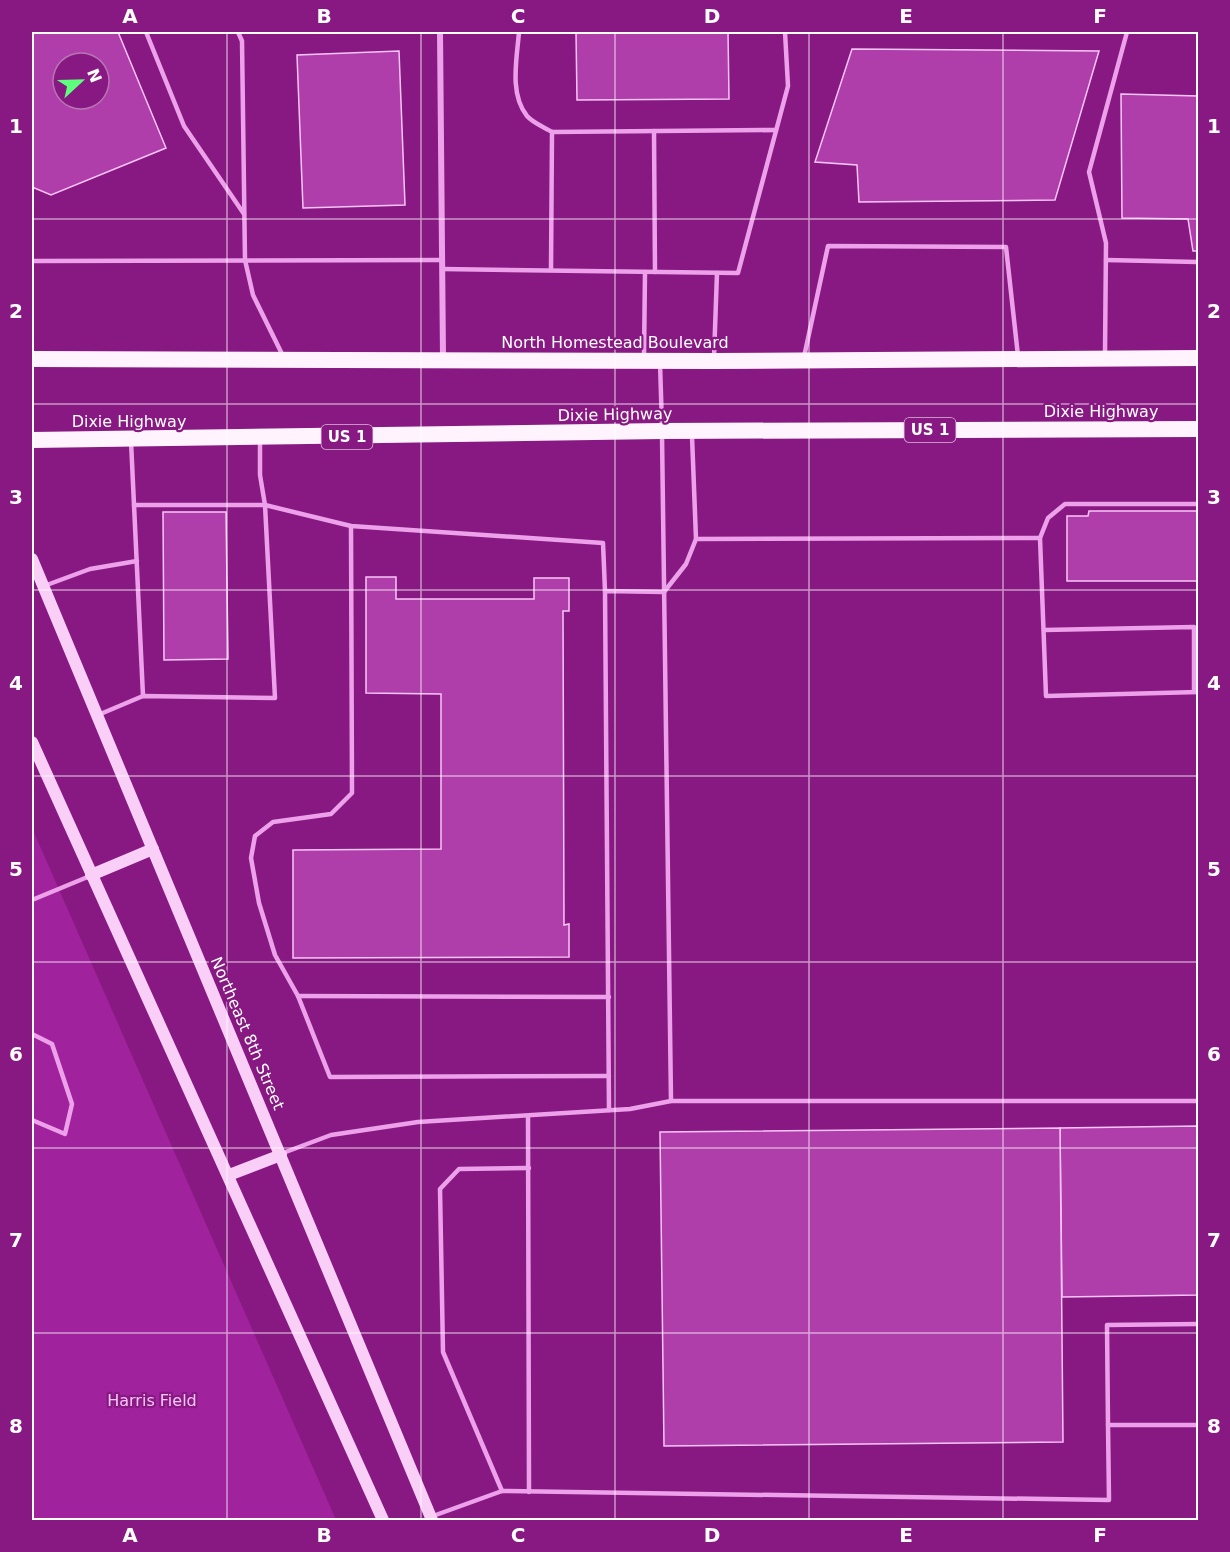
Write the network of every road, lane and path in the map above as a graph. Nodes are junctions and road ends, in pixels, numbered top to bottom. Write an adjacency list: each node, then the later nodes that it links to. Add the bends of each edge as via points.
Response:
1 (146, 32): 10 (lane, via 184,126)
2 (238, 32): 10 (lane, via 242,41)
3 (440, 32): 12 (street)
4 (519, 32): 9 (lane, via 518,100 528,117)
5 (785, 32): 7 (lane, via 789,86)
6 (1127, 32): 13 (lane, via 1089,172 1106,243)
7 (777, 130): 8 (lane); 20 (lane, via 738,273)
8 (654, 131): 9 (lane); 19 (lane)
9 (552, 132): 17 (lane)
10 (244, 214): 11 (lane)
11 (245, 260): 12 (lane); 14 (lane); 21 (lane, via 253,296)
12 (442, 260): 16 (street)
13 (1106, 260): 15 (lane); 26 (lane)
14 (32, 261)
15 (1198, 262)
16 (442, 268): 17 (lane); 24 (street)
17 (551, 270): 18 (lane)
18 (645, 272): 19 (lane); 27 (lane)
19 (655, 272): 20 (lane)
20 (717, 273): 29 (lane)
21 (284, 358): 23 (highway, North Homestead Boulevard); 24 (highway, North Homestead Boulevard)
22 (1198, 358): 26 (highway, North Homestead Boulevard)
23 (32, 359)
24 (443, 359): 27 (highway, North Homestead Boulevard)
25 (1018, 359): 26 (highway, North Homestead Boulevard); 28 (highway, North Homestead Boulevard); 28 (lane, via 1006,247 828,246)
26 (1104, 359)
27 (652, 360): 29 (highway, North Homestead Boulevard); 31 (lane)
28 (803, 360): 29 (highway, North Homestead Boulevard)
29 (714, 361)
30 (1198, 429): 32 (highway, Dixie Highway / US 1)
31 (662, 431): 32 (highway, Dixie Highway / US 1); 33 (highway, Dixie Highway / US 1); 46 (lane)
32 (692, 431): 40 (lane)
33 (260, 438): 34 (highway, Dixie Highway / US 1); 38 (lane)
34 (131, 439): 35 (highway, Dixie Highway / US 1); 37 (lane)
35 (32, 440)
36 (1198, 504): 41 (lane, via 1065,504 1048,518)
37 (134, 505): 38 (lane); 43 (lane)
38 (265, 505): 39 (lane); 50 (lane, via 275,698)
39 (351, 526): 45 (lane, via 603,543); 56 (lane, via 351,794 331,814 273,822 255,836 251,858 259,903 275,955)
40 (696, 538): 41 (lane); 46 (lane, via 686,564)
41 (1040, 538): 48 (lane)
42 (32, 559): 44 (main road, Northeast 8th Street)
43 (137, 561): 44 (lane, via 90,569); 50 (lane)
44 (43, 586): 51 (main road, Northeast 8th Street)
45 (605, 591): 46 (lane); 57 (lane)
46 (664, 592): 60 (lane)
47 (1196, 627): 48 (lane); 49 (lane)
48 (1044, 630): 49 (lane, via 1046,696)
49 (1196, 692)
50 (142, 696): 51 (lane)
51 (98, 715): 53 (main road, Northeast 8th Street)
52 (32, 742): 54 (main road)
53 (153, 849): 54 (main road); 65 (main road, Northeast 8th Street)
54 (91, 875): 55 (lane); 67 (main road)
55 (32, 900)
56 (298, 996): 57 (lane); 59 (lane, via 330,1077)
57 (609, 997): 59 (lane)
58 (32, 1034): 64 (lane, via 52,1044 72,1104 65,1134)
59 (609, 1076): 62 (lane)
60 (671, 1101): 61 (lane); 62 (lane)
61 (1198, 1101)
62 (609, 1110): 63 (lane)
63 (528, 1116): 65 (lane, via 418,1122 331,1135); 66 (lane)
64 (32, 1120)
65 (280, 1155): 67 (main road); 73 (main road, Northeast 8th Street)
66 (529, 1168): 71 (lane, via 459,1169 440,1189 443,1352); 72 (lane)
67 (229, 1175): 74 (main road)
68 (1198, 1324): 69 (lane, via 1107,1325)
69 (1108, 1425): 70 (lane); 72 (lane, via 1109,1500)
70 (1198, 1425)
71 (502, 1491): 72 (lane); 73 (lane)
72 (529, 1492)
73 (428, 1519)
74 (383, 1521)

